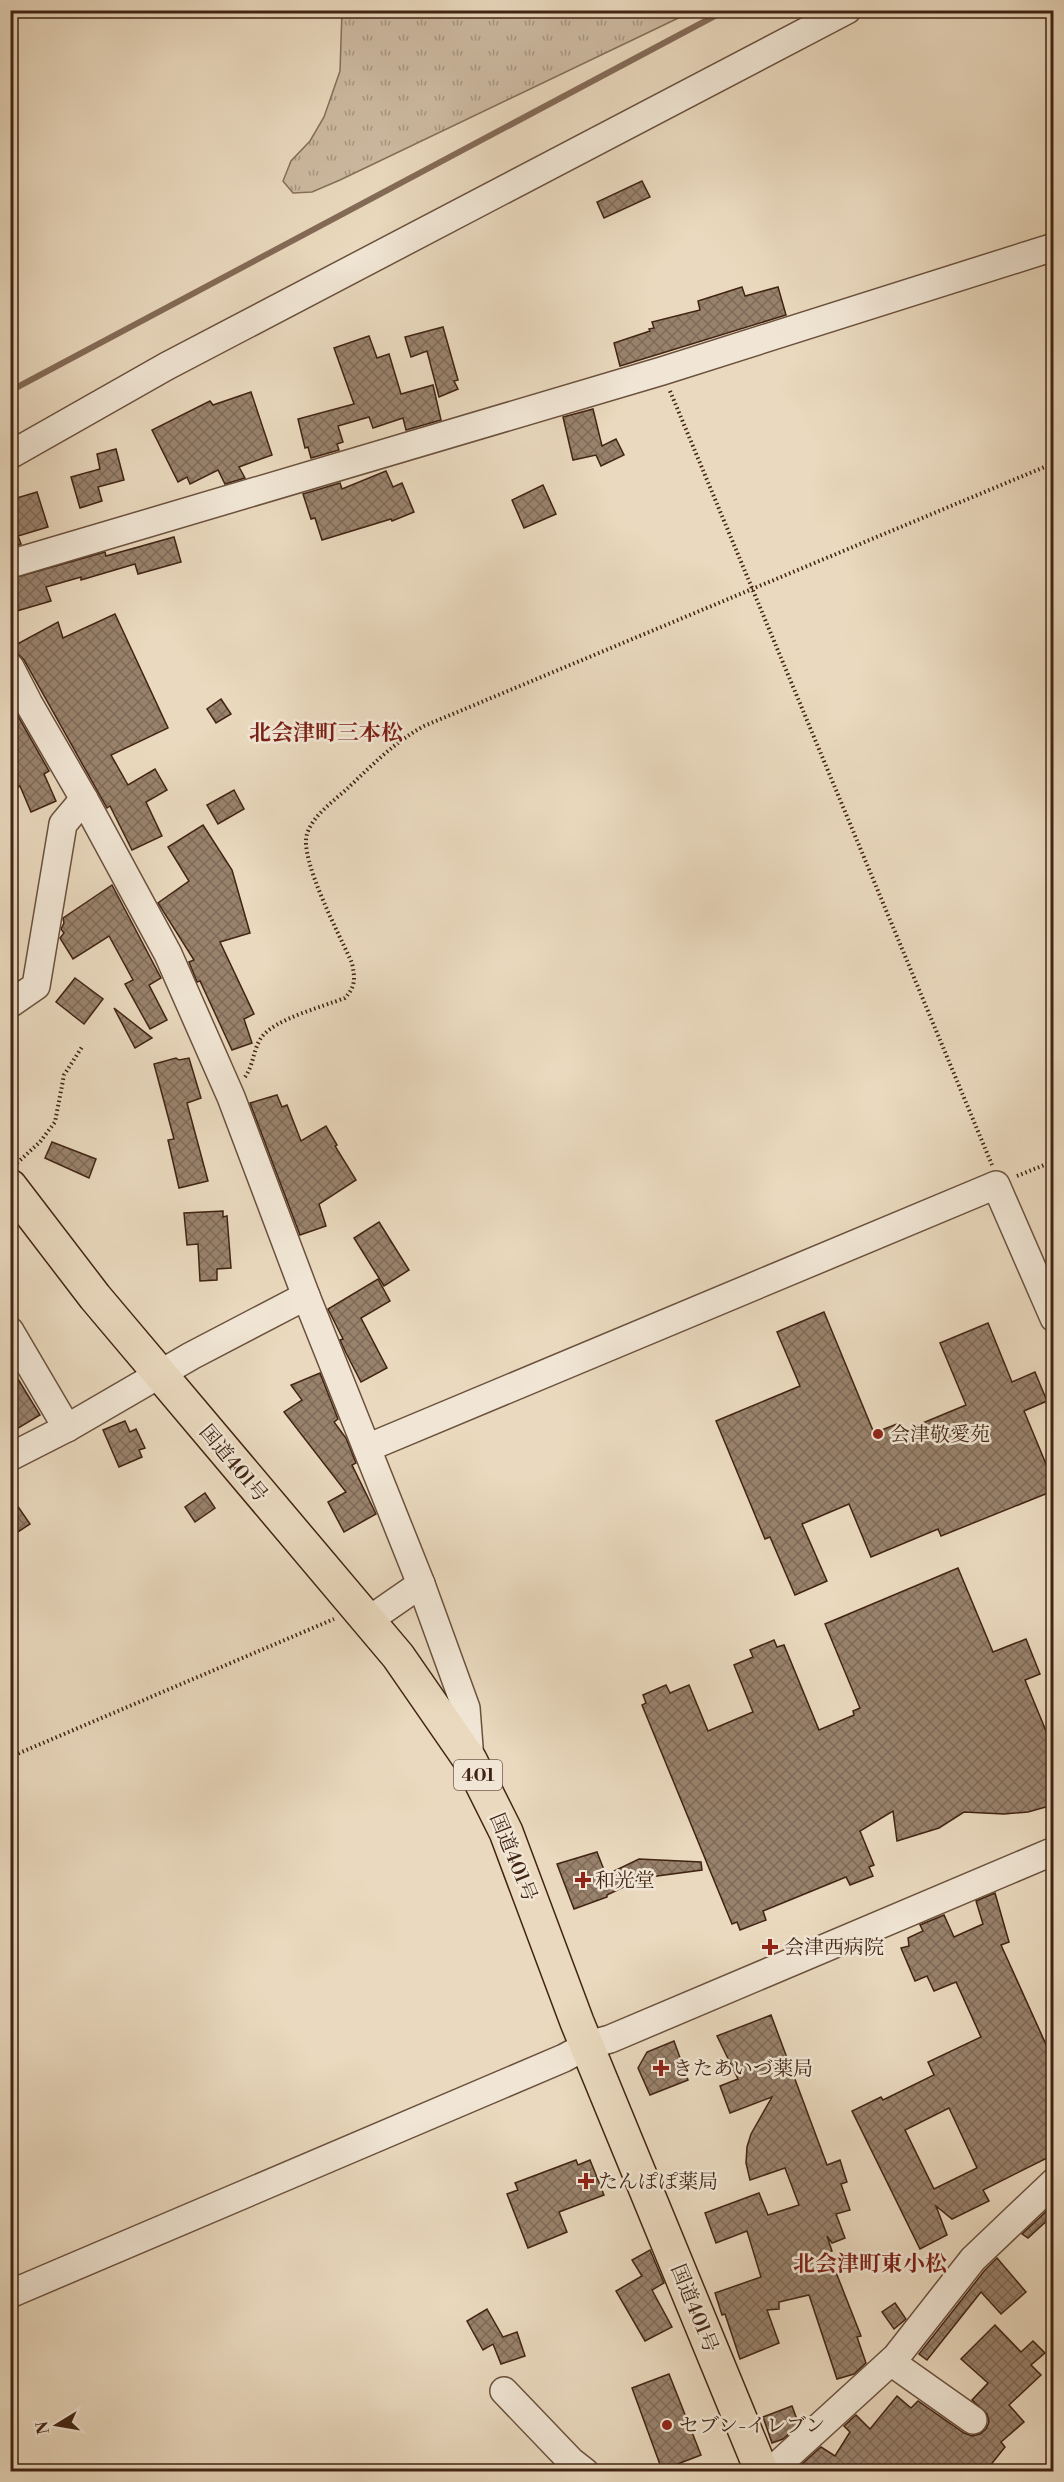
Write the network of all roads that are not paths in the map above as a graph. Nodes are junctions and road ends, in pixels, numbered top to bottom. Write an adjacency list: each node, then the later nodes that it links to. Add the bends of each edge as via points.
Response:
1 (847, 10): 3 (street, via 177,361)
2 (1053, 247): 4 (street, via 662,371)
3 (10, 454)
4 (10, 564)
5 (10, 667): 6 (street)
6 (84, 799): 7 (street, via 63,824 36,986); 9 (street, via 168,954 231,1096)
7 (10, 1004)
8 (10, 1186): 12 (highway, 国道401号 / 401, via 94,1297)
9 (306, 1296): 12 (street); 14 (street)
10 (1053, 1318): 14 (street, via 996,1185)
11 (10, 1331): 13 (street)
12 (159, 1373): 13 (street); 17 (highway, 国道401号 / 401)
13 (67, 1428): 15 (street)
14 (367, 1448): 16 (street)
15 (10, 1456)
16 (421, 1584): 17 (street); 18 (street, via 466,1708)
17 (364, 1614): 18 (highway, 国道401号 / 401, via 428,1697)
18 (470, 1760): 20 (highway, 国道401号 / 401, via 506,1832)
19 (1053, 1851): 20 (street)
20 (588, 2045): 22 (street, via 554,2063); 27 (highway, 国道401号 / 401)
21 (1053, 2182): 23 (street, via 974,2259)
22 (10, 2294)
23 (891, 2362): 25 (street); 28 (street)
24 (504, 2391): 26 (street)
25 (973, 2420)
26 (585, 2472)
27 (762, 2472)
28 (770, 2472)

